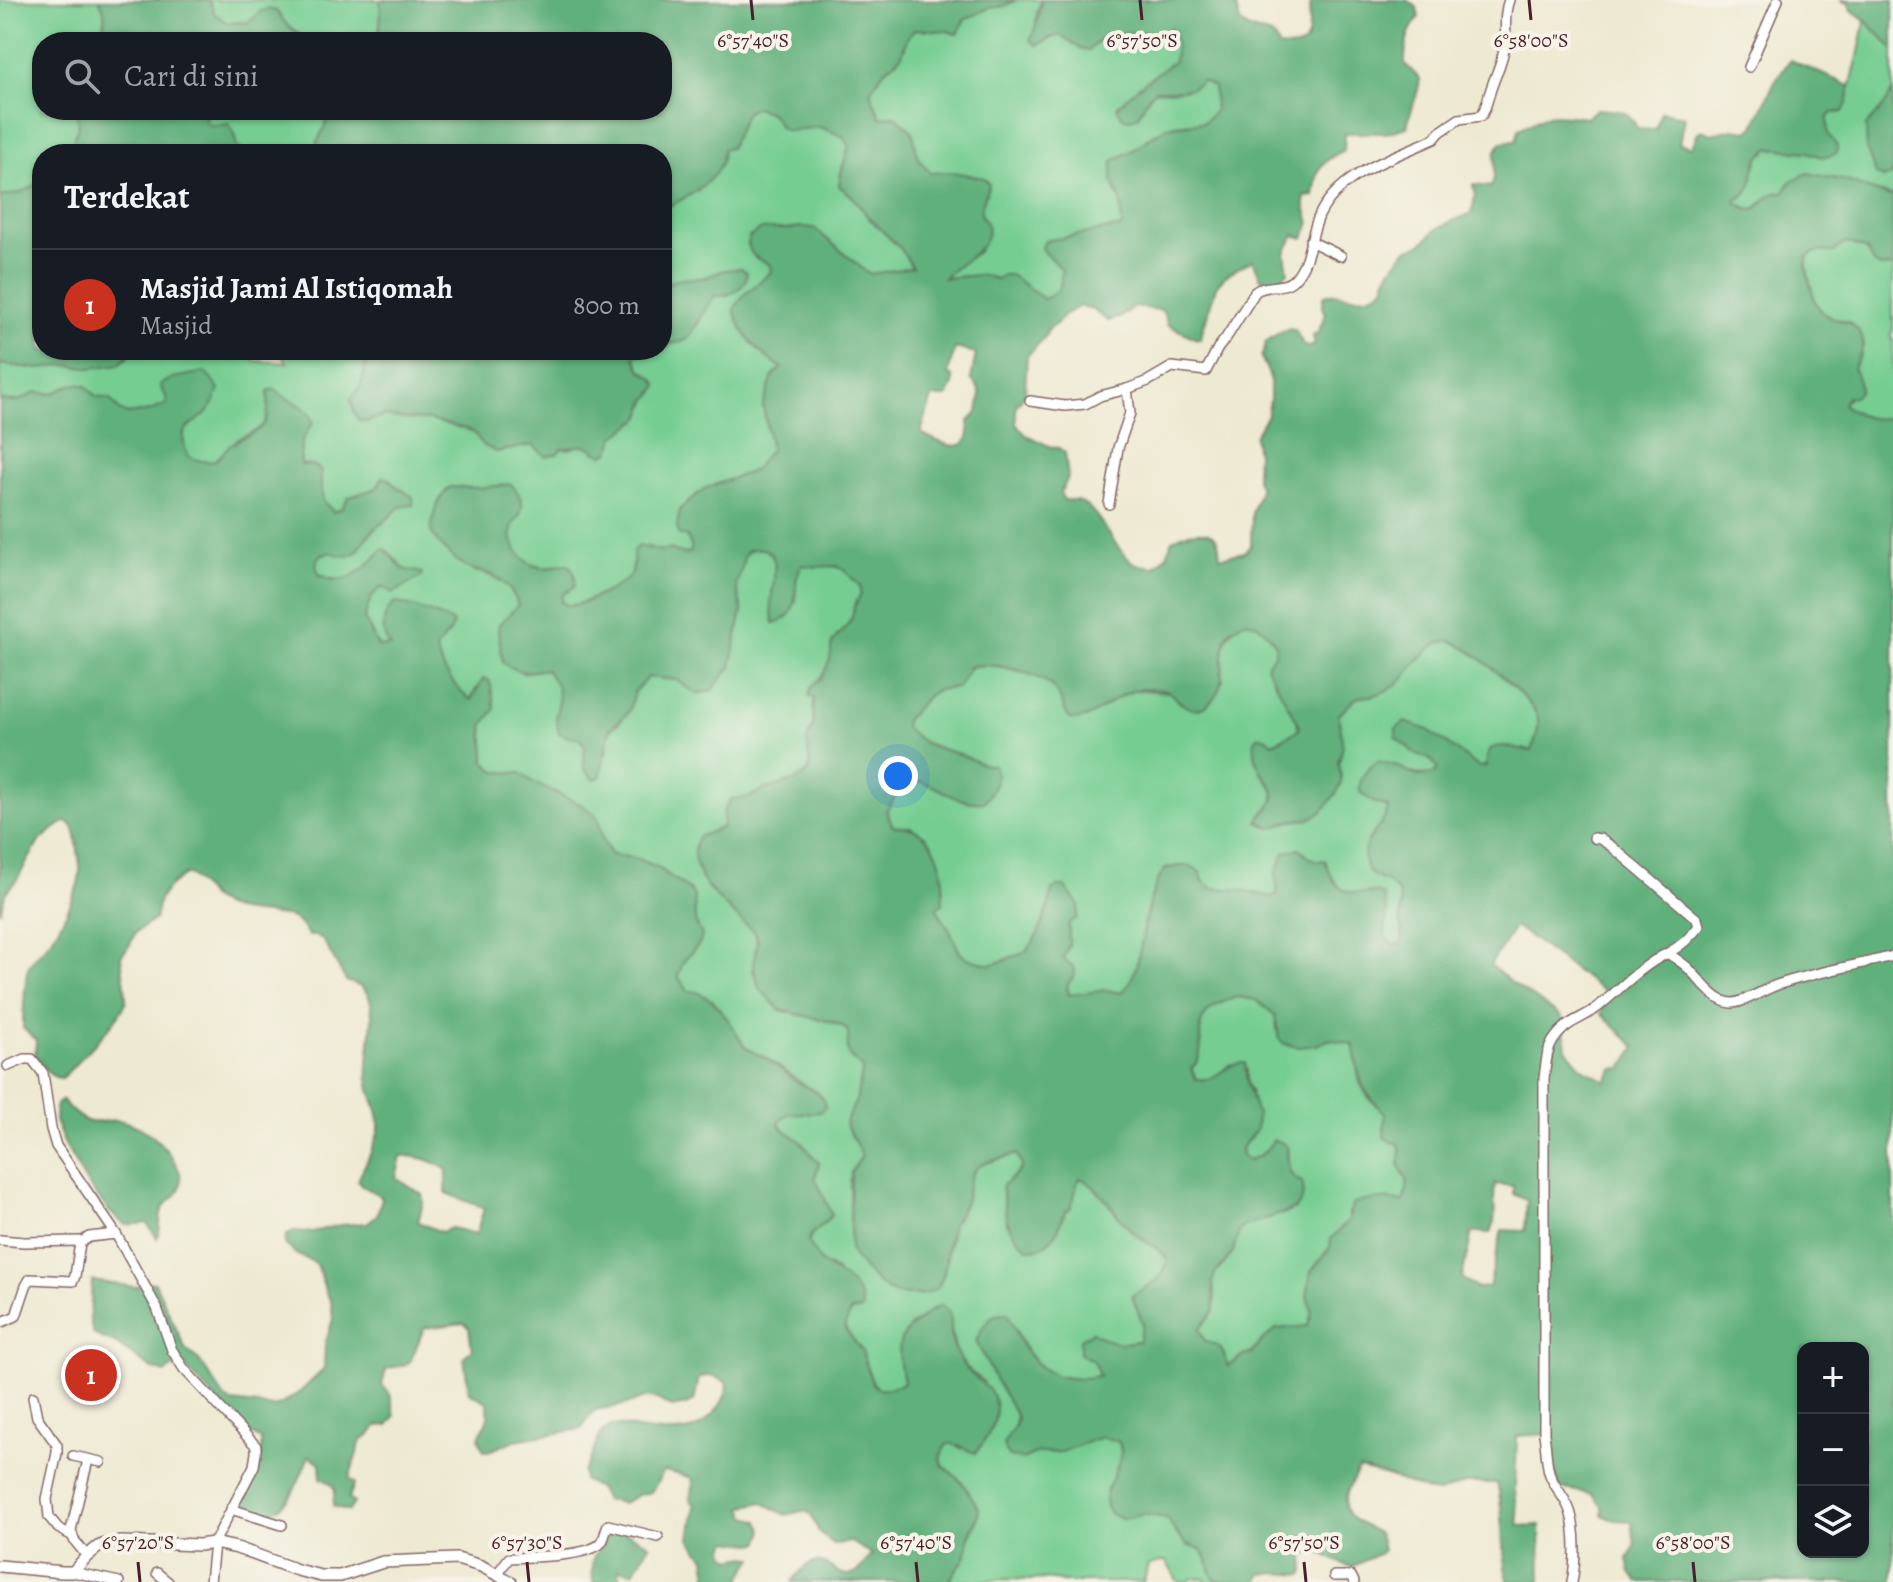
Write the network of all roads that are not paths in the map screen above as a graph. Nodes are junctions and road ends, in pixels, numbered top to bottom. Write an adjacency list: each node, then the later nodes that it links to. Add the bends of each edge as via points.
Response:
1 (1509, 0): 4 (street, via 1502,59 1481,116 1459,119 1434,139 1344,185 1321,211)
2 (1778, 0): 3 (street)
3 (1749, 67)
4 (1310, 241): 5 (street); 6 (street, via 1297,276 1290,283 1255,292 1206,371 1172,367)
5 (1341, 256)
6 (1127, 389): 7 (street, via 1077,405); 8 (street, via 1130,413)
7 (1030, 401)
8 (1109, 504)
9 (1594, 838): 10 (street, via 1611,846 1697,919 1696,931)
10 (1668, 953): 11 (street, via 1717,997 1731,1003 1791,980); 38 (street, via 1570,1022 1547,1058 1544,1434 1548,1469 1568,1505 1572,1525)
11 (1893, 956)
12 (8, 1066): 13 (street, via 32,1059 43,1073 56,1146)
13 (116, 1234): 15 (street); 21 (street, via 157,1308 172,1350 256,1446 254,1466)
14 (0, 1240): 15 (street)
15 (82, 1241): 16 (street, via 73,1281 30,1279 16,1316)
16 (0, 1323)
17 (33, 1397): 23 (street, via 37,1417 57,1445 49,1517)
18 (73, 1456): 19 (street)
19 (88, 1460): 20 (street); 23 (street)
20 (101, 1462)
21 (231, 1509): 22 (street); 25 (street)
22 (282, 1525)
23 (71, 1535): 26 (street)
24 (658, 1537): 30 (street, via 608,1525 595,1546 566,1555 509,1558)
25 (214, 1543): 26 (street, via 122,1542 98,1547); 30 (street, via 329,1577 383,1562 457,1559); 35 (street)
26 (87, 1556): 28 (street)
27 (0, 1566): 31 (street)
28 (73, 1572): 31 (street); 33 (street)
29 (157, 1573): 34 (street)
30 (497, 1574): 36 (street)
31 (43, 1576)
32 (1334, 1576): 37 (street, via 1351,1576)
33 (119, 1582)
34 (168, 1582)
35 (210, 1582)
36 (511, 1582)
37 (1354, 1582)
38 (1572, 1582)

